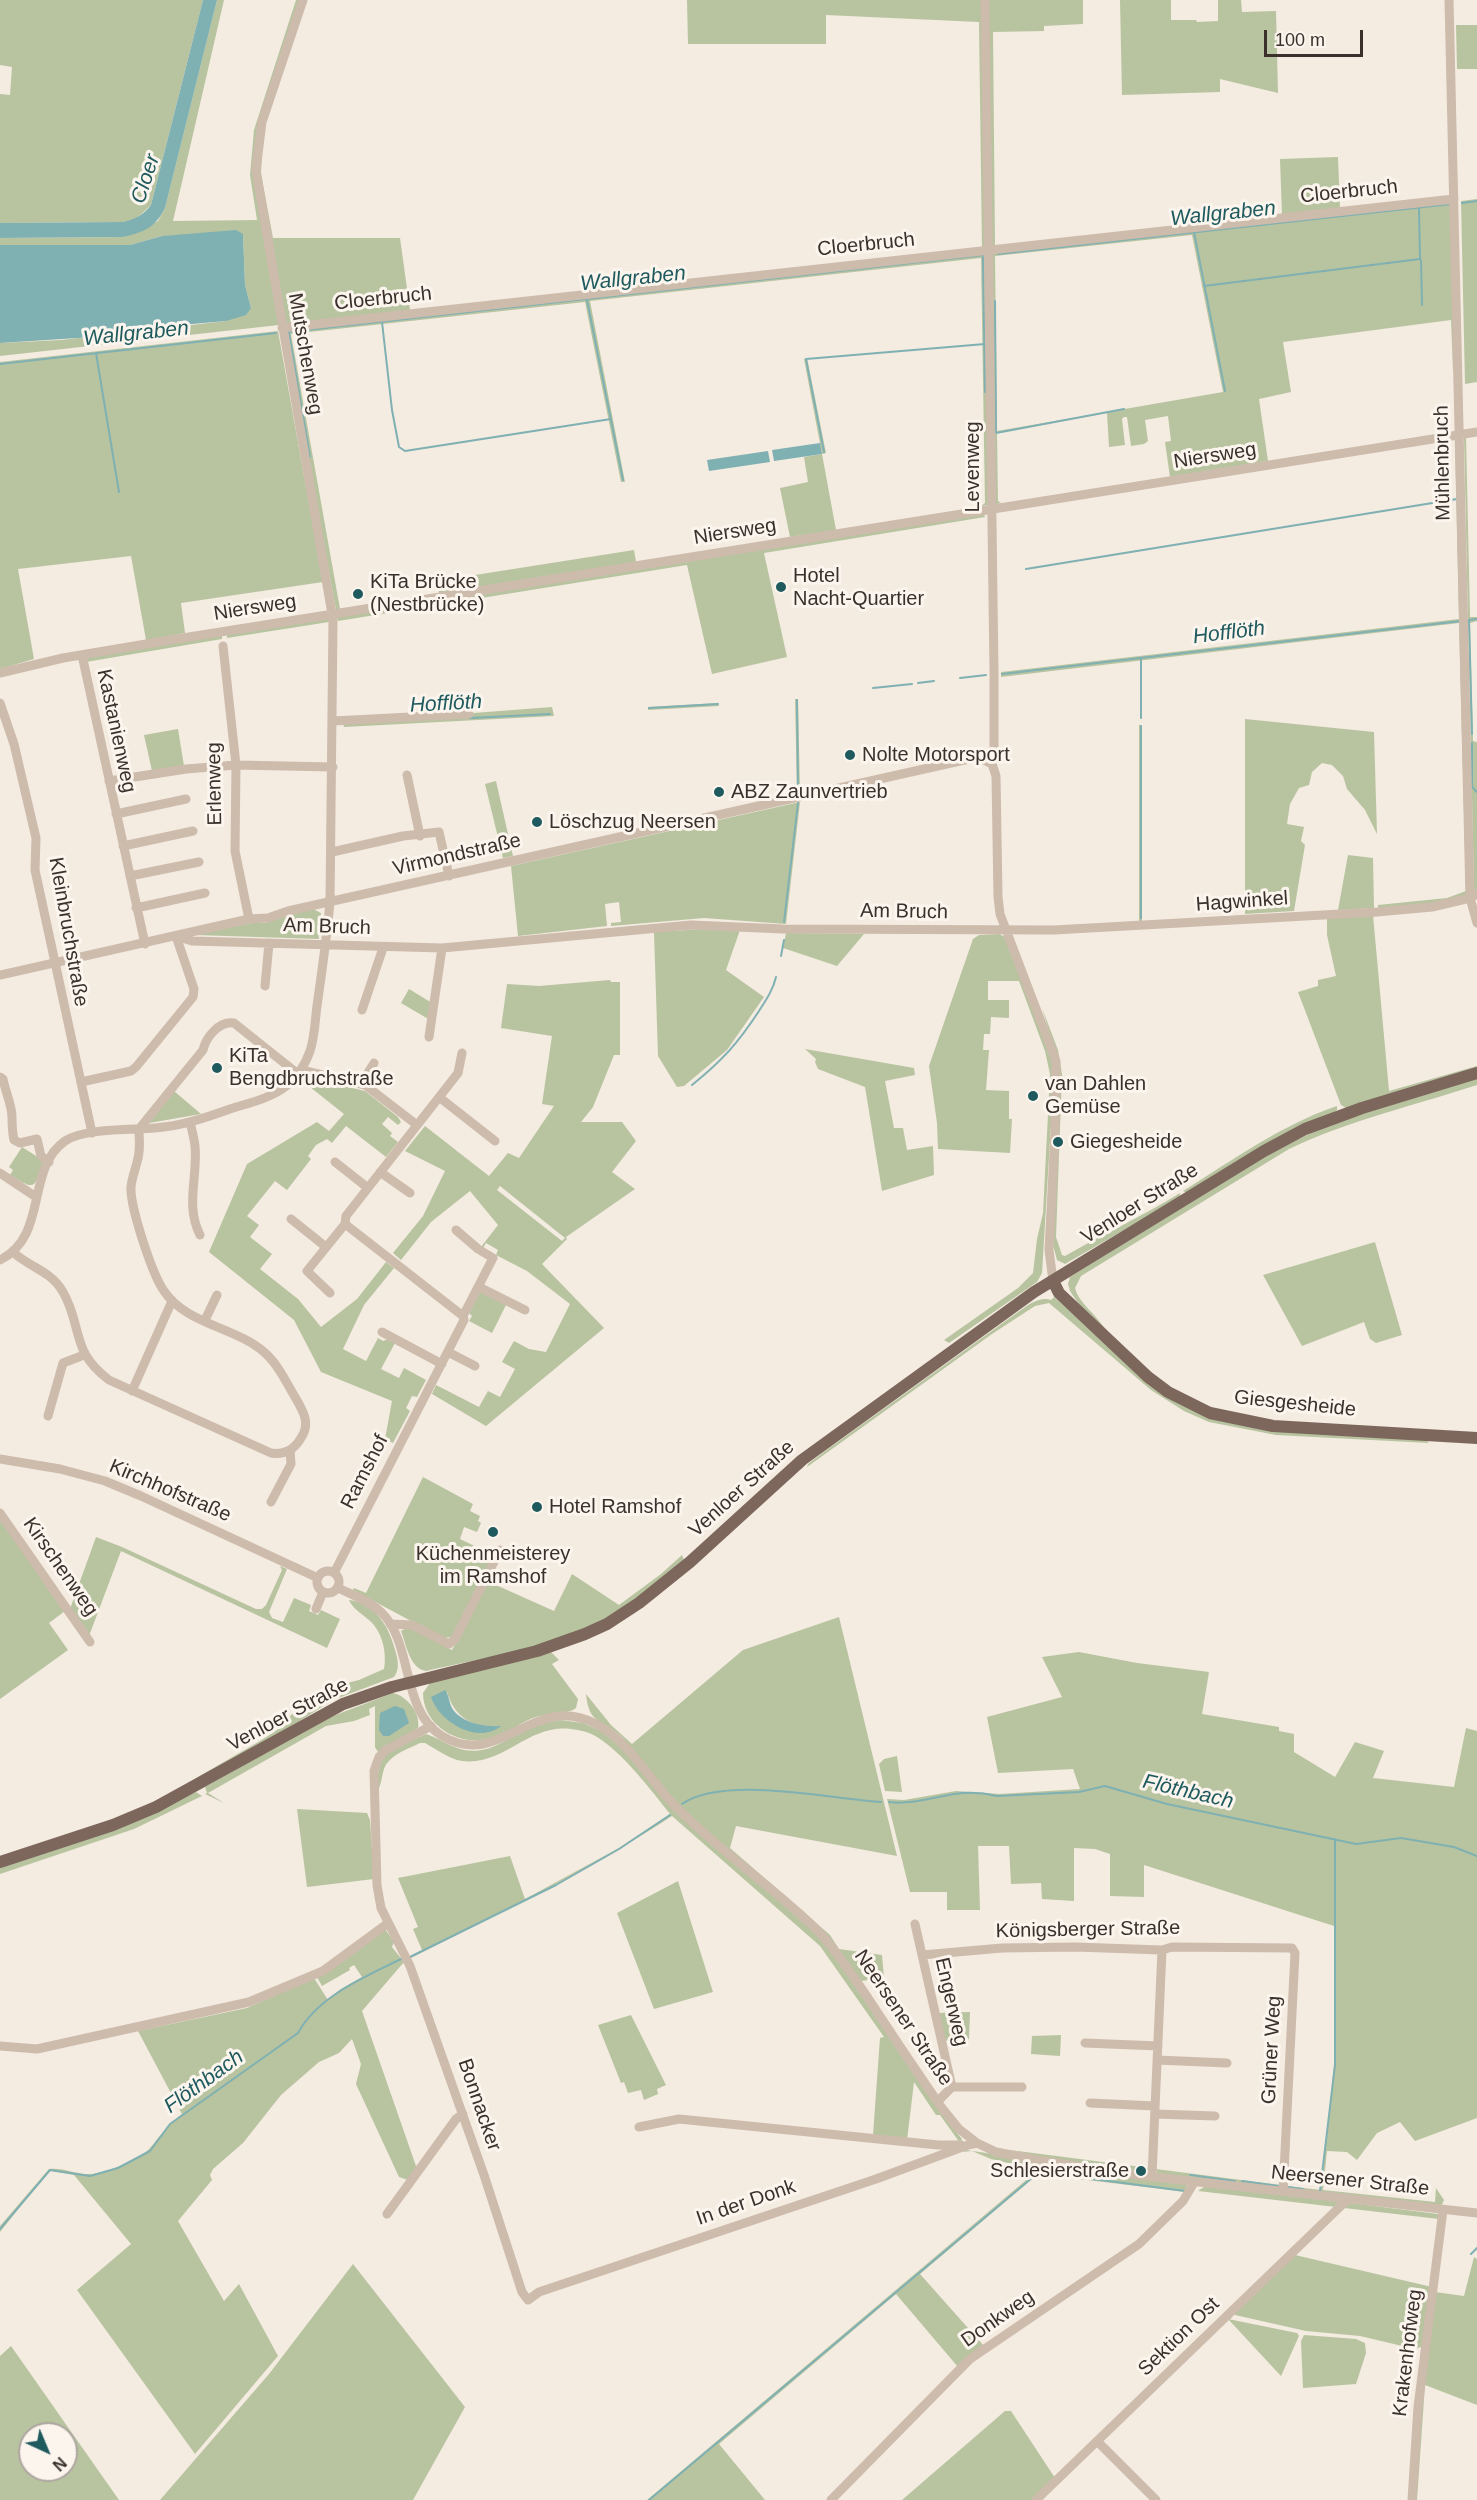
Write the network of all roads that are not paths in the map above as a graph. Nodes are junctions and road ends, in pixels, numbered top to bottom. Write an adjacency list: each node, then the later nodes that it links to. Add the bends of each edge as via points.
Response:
1 (303, 0): 6 (street, Mutschenweg, via 270,93 256,154 257,181)
2 (985, 0): 5 (street, Levenweg)
3 (1449, 0): 4 (street, Mühlenbruch)
4 (1454, 199): 5 (street, Cloerbruch); 8 (street, Mühlenbruch)
5 (988, 250): 6 (street, Cloerbruch); 9 (street, Levenweg)
6 (282, 328): 10 (street, Mutschenweg)
7 (1477, 432): 8 (street, Niersweg)
8 (1461, 435): 9 (street, Niersweg); 32 (street, Mühlenbruch)
9 (991, 510): 10 (street, Niersweg); 17 (street, Levenweg)
10 (333, 614): 12 (street, Niersweg); 16 (street, Mutschenweg)
11 (223, 646): 18 (street, Erlenweg)
12 (82, 655): 13 (street, Niersweg); 21 (street, Kastanienweg)
13 (0, 673)
14 (0, 703): 44 (street, Kleinbruchstraße, via 36,838 35,870)
15 (469, 714): 16 (street)
16 (333, 721): 19 (street, Mutschenweg)
17 (992, 764): 30 (street, Virmondstraße, via 980,758 969,759); 37 (street, Levenweg, via 996,776 998,897)
18 (236, 765): 19 (street); 21 (street); 35 (street, Erlenweg, via 234,842)
19 (333, 767): 27 (street, Mutschenweg)
20 (407, 775): 25 (street)
21 (109, 781): 23 (street, Kastanienweg)
22 (186, 799): 23 (street, Kastanienweg)
23 (116, 814): 26 (street, Kastanienweg)
24 (193, 831): 26 (street)
25 (420, 836): 27 (street, via 403,836); 30 (street, via 439,832)
26 (123, 846): 29 (street, Kastanienweg)
27 (332, 852): 33 (street, Mutschenweg)
28 (199, 862): 29 (street)
29 (130, 876): 34 (street, Kastanienweg)
30 (449, 876): 33 (street, Virmondstraße)
31 (206, 893): 34 (street)
32 (1474, 896): 36 (street, Mühlenbruch); 37 (street, Hagwinkel, via 1432,907 1377,912)
33 (330, 902): 35 (street, Virmondstraße, via 271,918); 41 (street, Mutschenweg)
34 (136, 908): 40 (street, Kastanienweg)
35 (249, 919): 38 (street, Virmondstraße)
36 (1477, 923)
37 (1007, 931): 43 (street, Am Bruch, via 691,925); 79 (street, via 1056,1060 1049,1250)
38 (176, 936): 39 (street, Am Bruch); 40 (street, Virmondstraße); 54 (street, via 194,989 193,997 131,1071)
39 (269, 943): 41 (street, Am Bruch); 46 (street, Am Bruch)
40 (145, 944): 44 (street, Virmondstraße)
41 (326, 946): 42 (street, Am Bruch); 51 (street, Mutschenweg, via 313,1037)
42 (383, 948): 43 (street, Am Bruch); 47 (street, Am Bruch)
43 (442, 948): 48 (street)
44 (55, 964): 45 (street, Virmondstraße); 54 (street, Kleinbruchstraße)
45 (0, 975)
46 (266, 986)
47 (362, 1010)
48 (429, 1037)
49 (462, 1053): 56 (street, via 458,1073)
50 (374, 1063): 55 (street)
51 (300, 1072): 55 (street); 58 (street, via 270,1096); 62 (street, via 228,1022 219,1026)
52 (1477, 1073): 79 (main road, Venloer Straße, via 1362,1107 1305,1129 1264,1150)
53 (0, 1077): 57 (street)
54 (81, 1082): 63 (street, Kleinbruchstraße)
55 (361, 1084): 60 (street)
56 (439, 1097): 60 (street); 64 (street)
57 (4, 1099): 59 (street, via 13,1118)
58 (190, 1122): 62 (street); 75 (street, via 195,1147 191,1206)
59 (10, 1124): 61 (street); 65 (street, via 14,1140 20,1143 37,1139 41,1156)
60 (417, 1125): 67 (street)
61 (0, 1126)
62 (139, 1129): 63 (street); 83 (street, via 140,1151 131,1189 135,1211 153,1270)
63 (92, 1133): 65 (street, via 66,1140)
64 (495, 1142)
65 (49, 1162): 71 (street)
66 (335, 1162): 69 (street)
67 (380, 1172): 69 (street); 70 (street)
68 (0, 1173): 71 (street)
69 (368, 1188): 73 (street, via 346,1216)
70 (410, 1193)
71 (36, 1197): 77 (street, via 27,1233)
72 (291, 1219): 76 (street)
73 (345, 1224): 76 (street); 85 (street)
74 (456, 1230): 80 (street, Ramshof, via 493,1258)
75 (200, 1235)
76 (326, 1247): 81 (street, via 307,1271)
77 (13, 1252): 78 (street); 89 (street, via 42,1269 60,1287)
78 (0, 1260)
79 (1053, 1281): 94 (main road, Giesgesheide, via 1059,1293 1148,1377 1210,1413 1273,1426); 107 (main road, Venloer Straße, via 802,1460 690,1562 631,1608 585,1634 537,1651)
80 (478, 1287): 84 (street); 85 (street, Ramshof)
81 (330, 1293)
82 (217, 1295): 86 (street)
83 (172, 1301): 86 (street); 92 (street)
84 (525, 1310)
85 (463, 1316): 88 (street, Ramshof)
86 (205, 1320): 95 (street, via 245,1339 265,1353 278,1369 307,1424 302,1438)
87 (382, 1332): 90 (street)
88 (448, 1352): 90 (street, Ramshof); 91 (street)
89 (84, 1355): 92 (street, via 94,1369); 93 (street, via 63,1364)
90 (442, 1364): 100 (street, Ramshof)
91 (475, 1366)
92 (132, 1391): 95 (street, via 271,1453)
93 (48, 1416)
94 (1477, 1438)
95 (290, 1450): 97 (street, via 291,1464)
96 (0, 1459): 101 (street, Kirchhofstraße, via 105,1481)
97 (271, 1502)
98 (0, 1513): 106 (street, Kirschenweg)
99 (500, 1550): 105 (street, via 455,1640 449,1644 412,1625)
100 (334, 1573): 101 (street, via 323,1573); 102 (street)
101 (318, 1578): 103 (street)
102 (338, 1588): 103 (street, via 332,1593); 105 (street, via 367,1601)
103 (323, 1592): 104 (street)
104 (316, 1609)
105 (390, 1624): 107 (street)
106 (90, 1642)
107 (410, 1682): 108 (street, Neersener Straße, via 420,1712); 109 (main road, Venloer Straße, via 318,1717 156,1807)
108 (431, 1726): 110 (street, Bonnacker, via 386,1750 374,1771 377,1885); 122 (street, Neersener Straße, via 464,1745 481,1746 540,1719 563,1716 583,1719 613,1734 675,1806 814,1927 836,1951)
109 (0, 1862)
110 (387, 1924): 116 (street, via 327,1969 256,1999 37,2049); 125 (street, Bonnacker, via 407,1959)
111 (915, 1924): 114 (street, Engerweg)
112 (1255, 1947): 113 (street, Königsberger Straße); 131 (street, Grüner Weg, via 1292,1948 1295,1953)
113 (1162, 1950): 114 (street, Königsberger Straße, via 1002,1948); 117 (street)
114 (922, 1955): 121 (street, Engerweg)
115 (1085, 2043): 117 (street)
116 (0, 2046)
117 (1158, 2046): 118 (street)
118 (1157, 2060): 119 (street); 124 (street)
119 (1227, 2063)
120 (1022, 2087): 121 (street)
121 (952, 2088): 122 (street)
122 (938, 2102): 128 (street, Neersener Straße)
123 (1090, 2103): 124 (street)
124 (1155, 2110): 126 (street); 129 (street)
125 (463, 2114): 135 (street); 136 (street, Bonnacker, via 522,2292)
126 (1215, 2116)
127 (639, 2127): 128 (street, Neersener Straße, via 679,2119 938,2145)
128 (972, 2144): 129 (street, Neersener Straße, via 1043,2161); 136 (street, In der Donk, via 539,2292)
129 (1152, 2176): 130 (street, Neersener Straße)
130 (1195, 2181): 131 (street, Neersener Straße); 138 (street, Donkweg, via 1184,2200 1139,2244 970,2359)
131 (1283, 2192): 132 (street, Neersener Straße)
132 (1348, 2199): 133 (street, Neersener Straße); 137 (street, Sektion Ost)
133 (1443, 2210): 134 (street, Neersener Straße); 141 (street, Krakenhofweg, via 1418,2407)
134 (1477, 2213)
135 (387, 2214)
136 (528, 2300)
137 (1097, 2441): 139 (street, Sektion Ost); 140 (street)
138 (831, 2500)
139 (1036, 2500)
140 (1156, 2500)
141 (1412, 2500)

